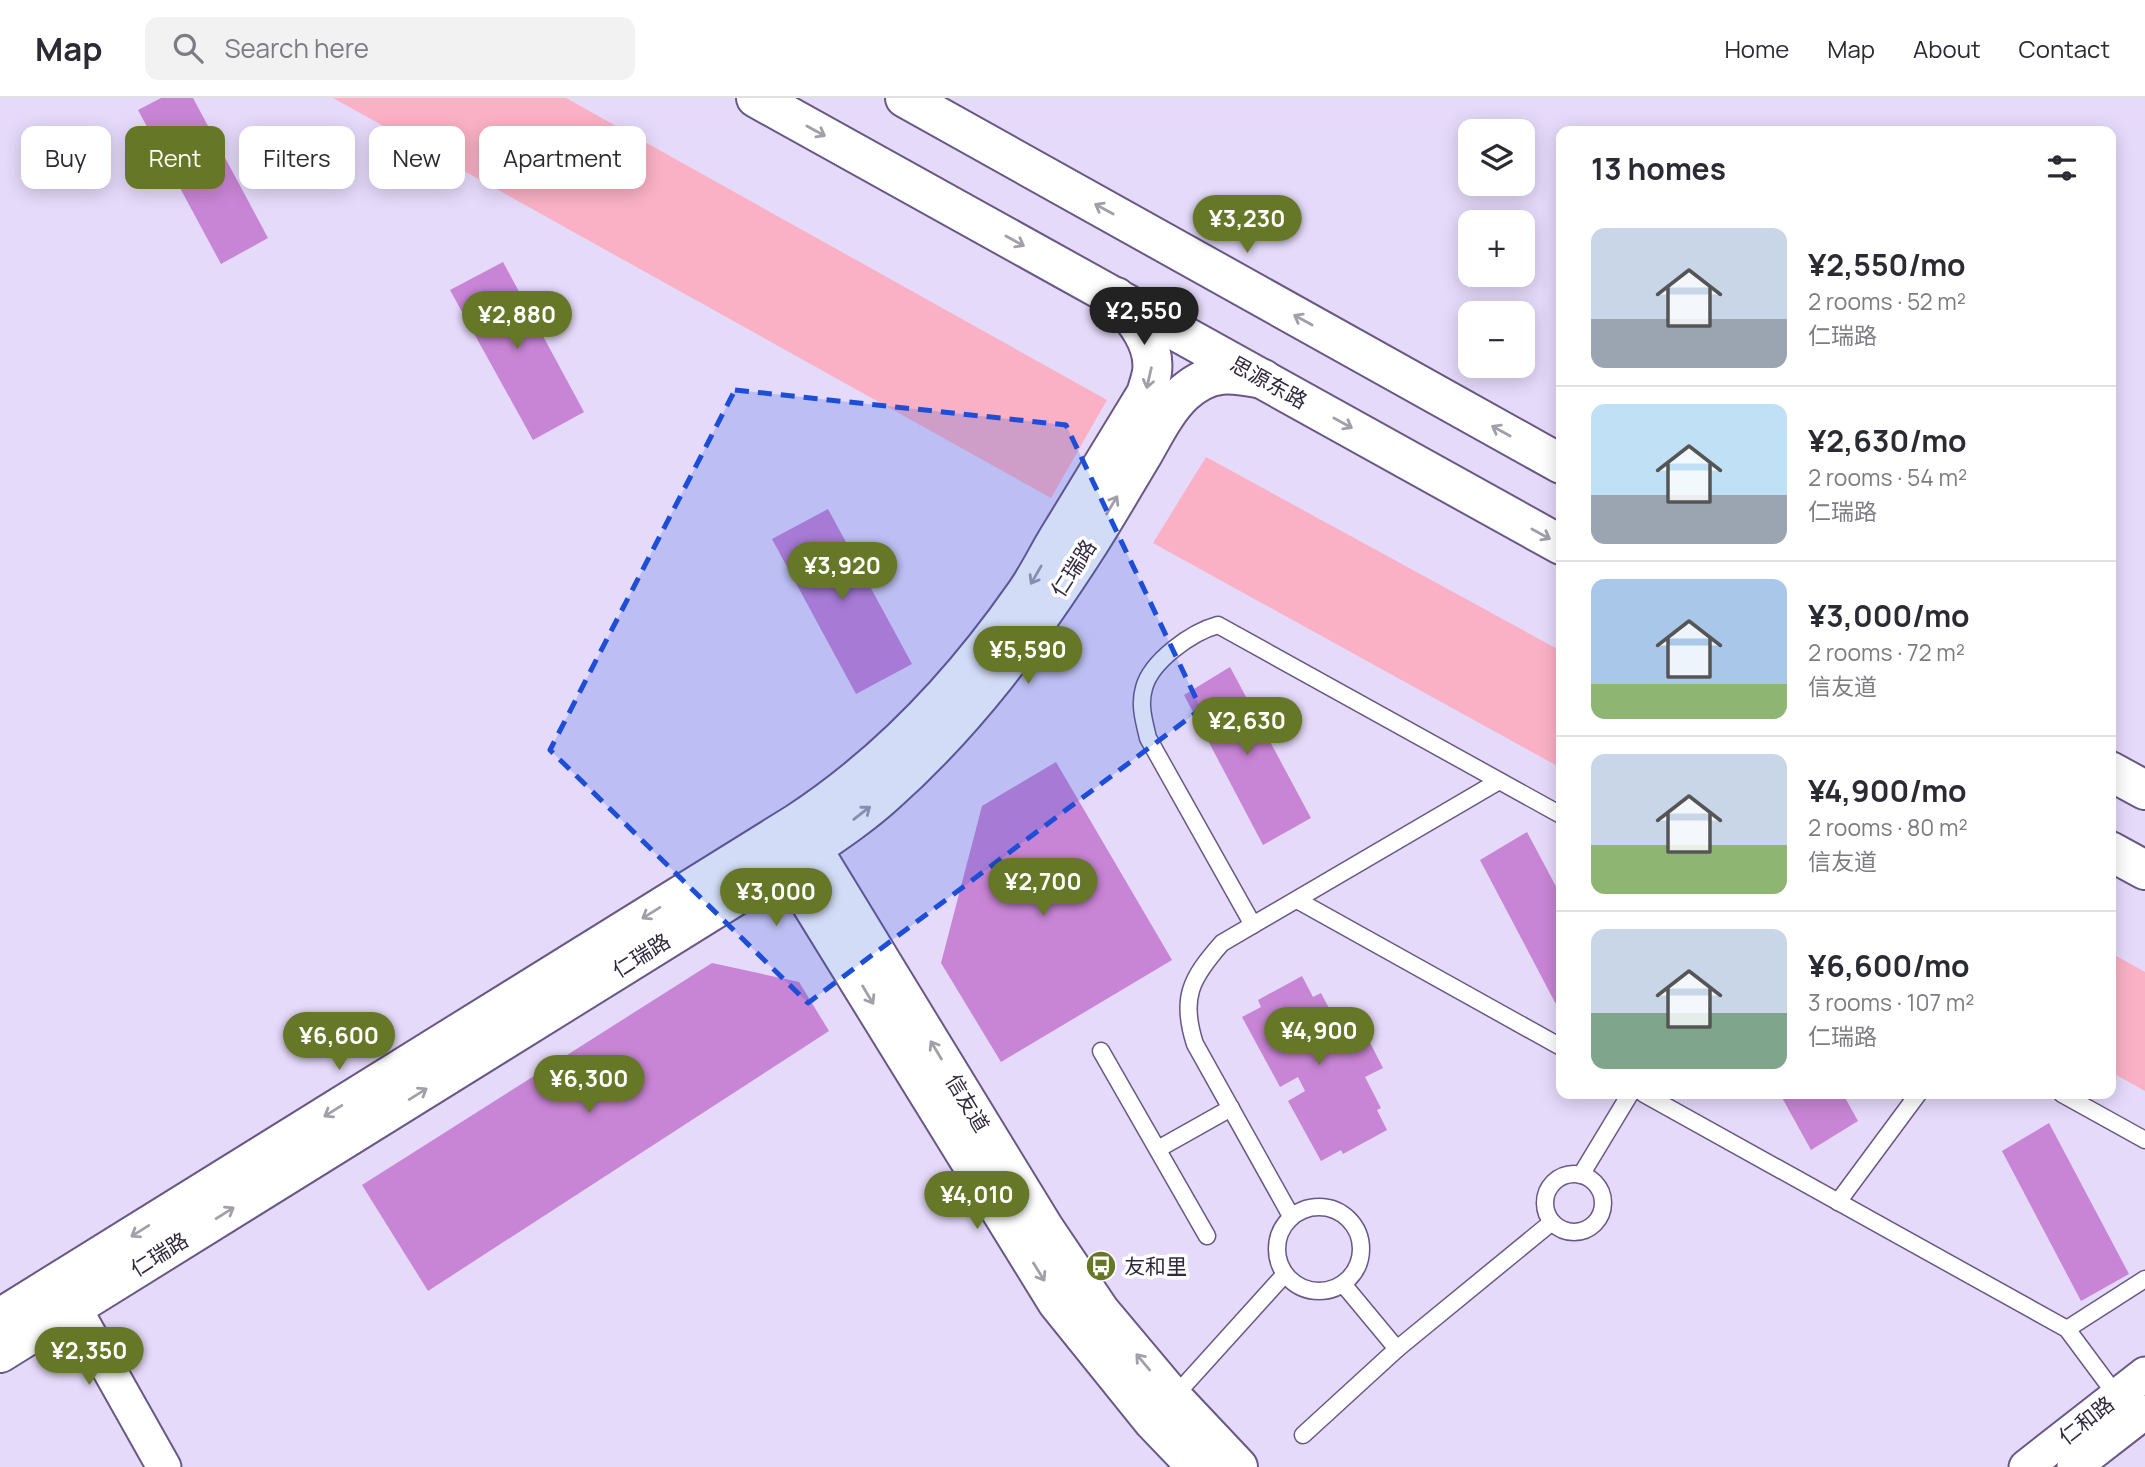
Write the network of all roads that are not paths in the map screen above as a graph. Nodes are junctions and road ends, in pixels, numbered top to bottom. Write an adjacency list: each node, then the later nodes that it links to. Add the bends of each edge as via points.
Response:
1 (757, 98): 3 (street, 思源东路, one-way to 3)
2 (905, 98): 5 (street, one-way to 2)
3 (1116, 297): 4 (street, 思源东路); 11 (street, 仁瑞路, one-way to 11, via 1150,350 1153,370 1146,394 1026,593 950,690 836,798)
4 (1263, 379): 6 (street, 思源东路, one-way to 6); 11 (street, 仁瑞路, one-way to 4, via 884,796 971,708 1016,653 1170,408 1186,391 1210,376 1229,372)
5 (1556, 461)
6 (1556, 542)
7 (2116, 774): 9 (street)
8 (1499, 781): 10 (lane); 15 (lane); 16 (lane, via 1218,625 1189,638 1156,667 1144,686 1141,710 1147,738)
9 (2145, 790)
10 (1556, 813)
11 (790, 852): 14 (street, 仁瑞路); 17 (street)
12 (2116, 853): 13 (street)
13 (2145, 870)
14 (716, 890): 17 (street, via 785,900); 35 (street, 仁瑞路)
15 (1297, 900): 16 (lane); 18 (lane)
16 (1253, 925): 24 (lane, via 1222,943 1207,960 1193,982 1188,1002 1195,1044)
17 (845, 928): 41 (street, 信友道)
18 (1556, 1044)
19 (1101, 1051): 26 (lane)
20 (1627, 1099): 27 (lane)
21 (1653, 1099): 28 (lane)
22 (1914, 1099): 28 (lane)
23 (2071, 1099): 25 (lane)
24 (1231, 1108): 26 (lane); 29 (lane)
25 (2145, 1140)
26 (1157, 1150): 31 (lane)
27 (1581, 1175): 30 (lane, via 1563,1176 1549,1188 1545,1206); 30 (lane, via 1602,1193 1597,1222 1569,1232)
28 (1838, 1202): 37 (lane)
29 (1291, 1216): 32 (lane, via 1277,1238); 34 (lane, via 1316,1206 1352,1221 1360,1254 1353,1274)
30 (1552, 1222): 38 (lane)
31 (1207, 1237)
32 (1285, 1274): 34 (lane, via 1300,1287 1314,1291); 41 (lane)
33 (2145, 1279): 37 (lane)
34 (1343, 1284): 38 (lane)
35 (67, 1293): 36 (street, 仁瑞路); 39 (street, 仁瑞路); 44 (street)
36 (0, 1318)
37 (2067, 1329): 42 (lane)
38 (1398, 1349): 43 (lane)
39 (0, 1353)
40 (2145, 1374): 42 (street, 仁和路)
41 (1163, 1410): 45 (street, 信友道); 46 (street, 信友道)
42 (2132, 1410): 47 (street, 仁和路); 48 (street, 仁和路)
43 (1303, 1434)
44 (164, 1467)
45 (1197, 1467)
46 (1238, 1467)
47 (2026, 1467)
48 (2074, 1467)

